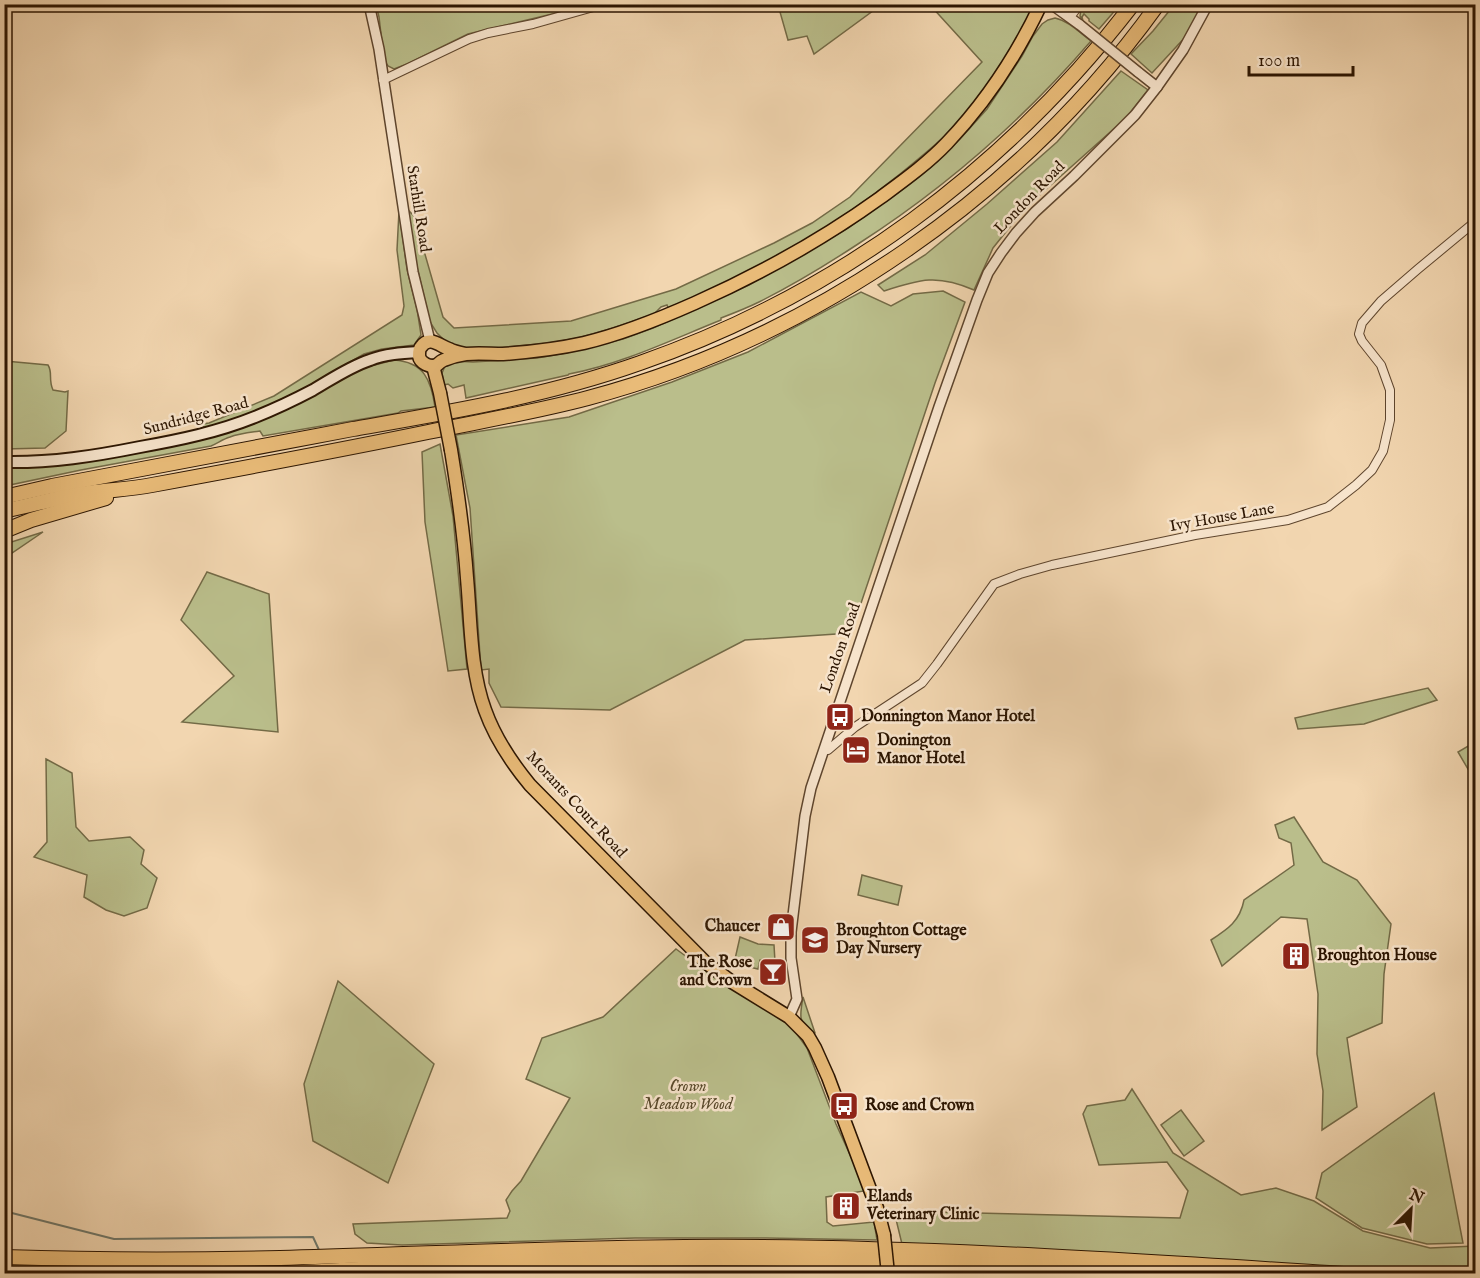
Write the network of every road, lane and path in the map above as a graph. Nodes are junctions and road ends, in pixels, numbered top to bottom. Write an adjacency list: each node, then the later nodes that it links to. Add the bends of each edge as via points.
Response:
1 (369, 4): 10 (street, Starhill Road)
2 (604, 4): 10 (street, via 478,36)
3 (1041, 4): 15 (main road, via 999,81 945,145 909,177 833,230 717,293 616,334 546,350)
4 (1051, 4): 9 (street)
5 (1080, 4): 9 (street)
6 (1133, 4): 19 (highway, via 1043,109 962,183 842,268 717,333 630,367 522,396)
7 (1158, 4): 18 (highway, via 1077,103 990,186 901,254 772,328 691,363 591,397)
8 (1208, 4): 11 (street, London Road)
9 (1070, 17): 11 (street, bridge)
10 (383, 80): 13 (street, Starhill Road, via 412,272)
11 (1157, 87): 22 (street, London Road, via 1128,122 1035,212 988,273)
12 (1476, 221): 22 (street, Ivy House Lane, via 1381,301 1362,323 1359,334 1381,365 1390,390 1390,420 1383,451 1372,470 1356,485 1328,507 1288,520 1052,565 994,584 922,683)
13 (435, 343): 14 (main road, via 423,345); 15 (main road); 16 (main road, via 444,354)
14 (419, 352): 16 (main road, via 426,365); 17 (main road, Sundridge Road, via 370,359 288,403 214,431 59,461)
15 (466, 354): 16 (main road)
16 (437, 363): 23 (main road, Morants Court Road, bridge, via 462,520 475,671 484,709 502,747 530,785 705,962)
17 (4, 462)
18 (140, 487): 20 (highway); 21 (highway)
19 (4, 497)
20 (4, 511)
21 (4, 531)
22 (824, 750): 23 (street, London Road, via 805,816 791,932 797,999)
23 (789, 1017): 26 (main road, bridge, via 808,1036 822,1061 877,1208)
24 (4, 1257): 28 (highway, via 219,1258 611,1247 801,1247 963,1252)
25 (269, 1274): 27 (highway, via 557,1260 770,1258 976,1263)
26 (888, 1274)
27 (1163, 1274)
28 (1343, 1274)

